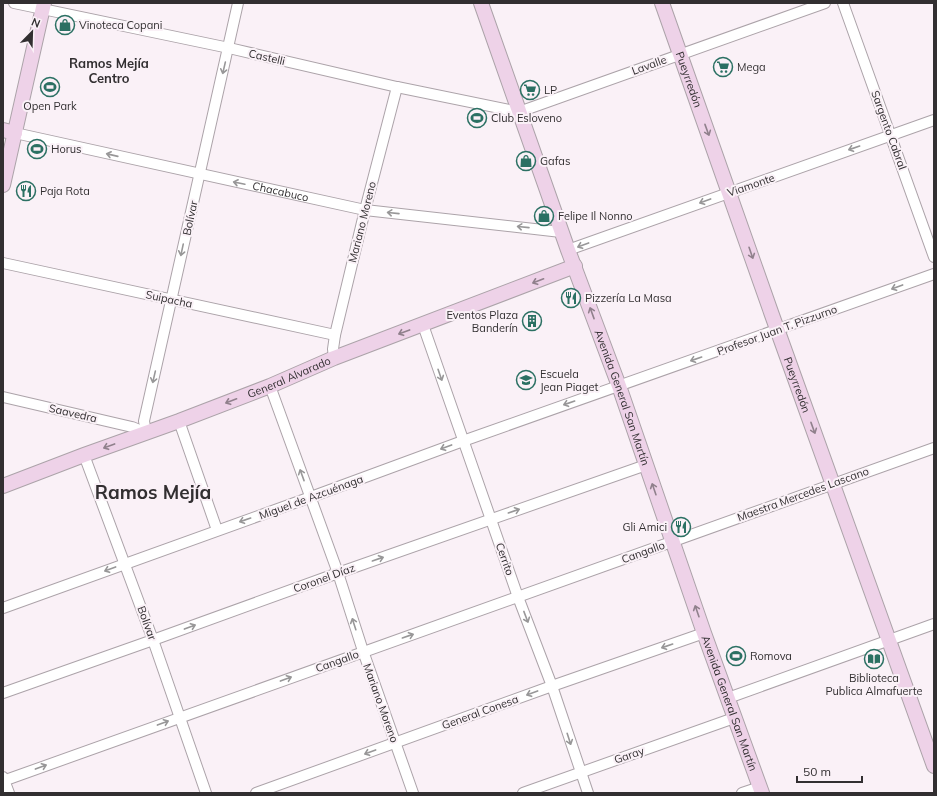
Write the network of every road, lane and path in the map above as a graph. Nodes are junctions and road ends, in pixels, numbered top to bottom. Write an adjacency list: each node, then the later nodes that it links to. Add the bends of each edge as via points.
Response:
1 (14, 3): 7 (street, Castelli)
2 (238, 3): 8 (street, Bolívar)
3 (481, 3): 11 (street, Avenida General San Martín)
4 (662, 3): 9 (street, Pueyrredón)
5 (825, 3): 9 (street, Lavalle)
6 (843, 3): 14 (street, Sargento Cabral)
7 (44, 6): 8 (street, Castelli); 13 (street)
8 (229, 48): 10 (street, Castelli); 15 (street, Bolívar, one-way to 15)
9 (680, 54): 11 (street, Lavalle); 17 (street, Pueyrredón, one-way to 17)
10 (396, 87): 11 (street, Castelli); 18 (street, Mariano Moreno)
11 (519, 112): 19 (street, Avenida General San Martín)
12 (934, 120): 14 (street, Viamonte)
13 (9, 132): 15 (street, Chacabuco, one-way to 13); 16 (street)
14 (891, 135): 17 (street, Viamonte, one-way to 17); 21 (street, Sargento Cabral)
15 (199, 174): 18 (street, Chacabuco, one-way to 15); 25 (street, Bolívar, one-way to 25)
16 (3, 185)
17 (730, 192): 20 (street, Viamonte, one-way to 20); 27 (street, Pueyrredón, one-way to 27)
18 (365, 210): 19 (street, Chacabuco, one-way to 18); 28 (street, Mariano Moreno)
19 (562, 232): 20 (street, Avenida General San Martín)
20 (568, 250): 23 (street, Avenida General San Martín)
21 (934, 257)
22 (3, 263): 25 (street, Suipacha)
23 (575, 266): 26 (street, General Alvarado, one-way to 26); 31 (street, Avenida General San Martín, one-way to 23)
24 (934, 274): 27 (street, Profesor Juan T. Pizzurno, one-way to 27)
25 (172, 299): 28 (street, Suipacha); 34 (street, Bolívar, one-way to 34)
26 (422, 325): 29 (street, General Alvarado, one-way to 29); 35 (street, Cerrito, one-way to 35)
27 (778, 330): 31 (street, Profesor Juan T. Pizzurno, one-way to 31); 39 (street, Pueyrredón, one-way to 39)
28 (335, 335): 29 (street, Mariano Moreno)
29 (334, 358): 30 (street, General Alvarado)
30 (270, 386): 33 (street, General Alvarado, one-way to 33); 41 (street, Mariano Moreno, one-way to 30)
31 (619, 386): 35 (street, Miguel de Azcuénaga, one-way to 35); 38 (street, Avenida General San Martín)
32 (3, 397): 34 (street, Saavedra, via 132,426)
33 (180, 421): 34 (street, General Alvarado); 43 (street)
34 (142, 434): 37 (street, General Alvarado, one-way to 37)
35 (462, 441): 41 (street, Miguel de Azcuénaga, one-way to 41); 42 (street, Cerrito)
36 (934, 448): 39 (street, Maestra Mercedes Lascano)
37 (84, 455): 40 (street, General Alvarado); 45 (street, Bolívar)
38 (646, 465): 42 (street, Coronel Díaz, one-way to 38); 44 (street, Avenida General San Martín, one-way to 38)
39 (832, 483): 44 (street, Maestra Mercedes Lascano); 52 (street, Pueyrredón)
40 (3, 486)
41 (310, 497): 43 (street, Miguel de Azcuénaga, one-way to 43); 46 (street, Mariano Moreno)
42 (490, 519): 46 (street, Coronel Díaz, one-way to 42); 47 (street, Cerrito)
43 (217, 530): 45 (street, Miguel de Azcuénaga)
44 (672, 541): 47 (street, Cangallo); 50 (street, Avenida General San Martín, one-way to 44)
45 (125, 564): 48 (street, Miguel de Azcuénaga, one-way to 48); 51 (street, Bolívar)
46 (338, 573): 51 (street, Coronel Díaz, one-way to 46); 53 (street, Mariano Moreno, one-way to 46)
47 (518, 597): 53 (street, Cangallo, one-way to 47); 54 (street, Cerrito, one-way to 54)
48 (3, 608)
49 (934, 624): 52 (street)
50 (704, 633): 54 (street, General Conesa, one-way to 54); 56 (street, Avenida General San Martín)
51 (153, 640): 55 (street, Coronel Díaz); 57 (street, Bolívar)
52 (889, 641): 56 (street); 60 (street, Pueyrredón)
53 (363, 651): 57 (street, Cangallo, one-way to 53); 59 (street, Mariano Moreno)
54 (552, 686): 59 (street, General Conesa, one-way to 59); 61 (street, Cerrito, one-way to 61)
55 (3, 693)
56 (728, 698): 58 (street, Avenida General San Martín)
57 (180, 717): 62 (street, Cangallo, one-way to 57); 65 (street, Bolívar)
58 (734, 718): 61 (street, Garay); 63 (street, Avenida General San Martín)
59 (396, 743): 66 (street, General Conesa, one-way to 66); 67 (street, Mariano Moreno)
60 (934, 766)
61 (581, 772): 68 (street, Garay); 69 (street, Cerrito)
62 (3, 780): 64 (street)
63 (761, 790): 70 (street)
64 (9, 793)
65 (206, 793)
66 (256, 793)
67 (413, 793)
68 (524, 793)
69 (588, 793)
70 (742, 793)

